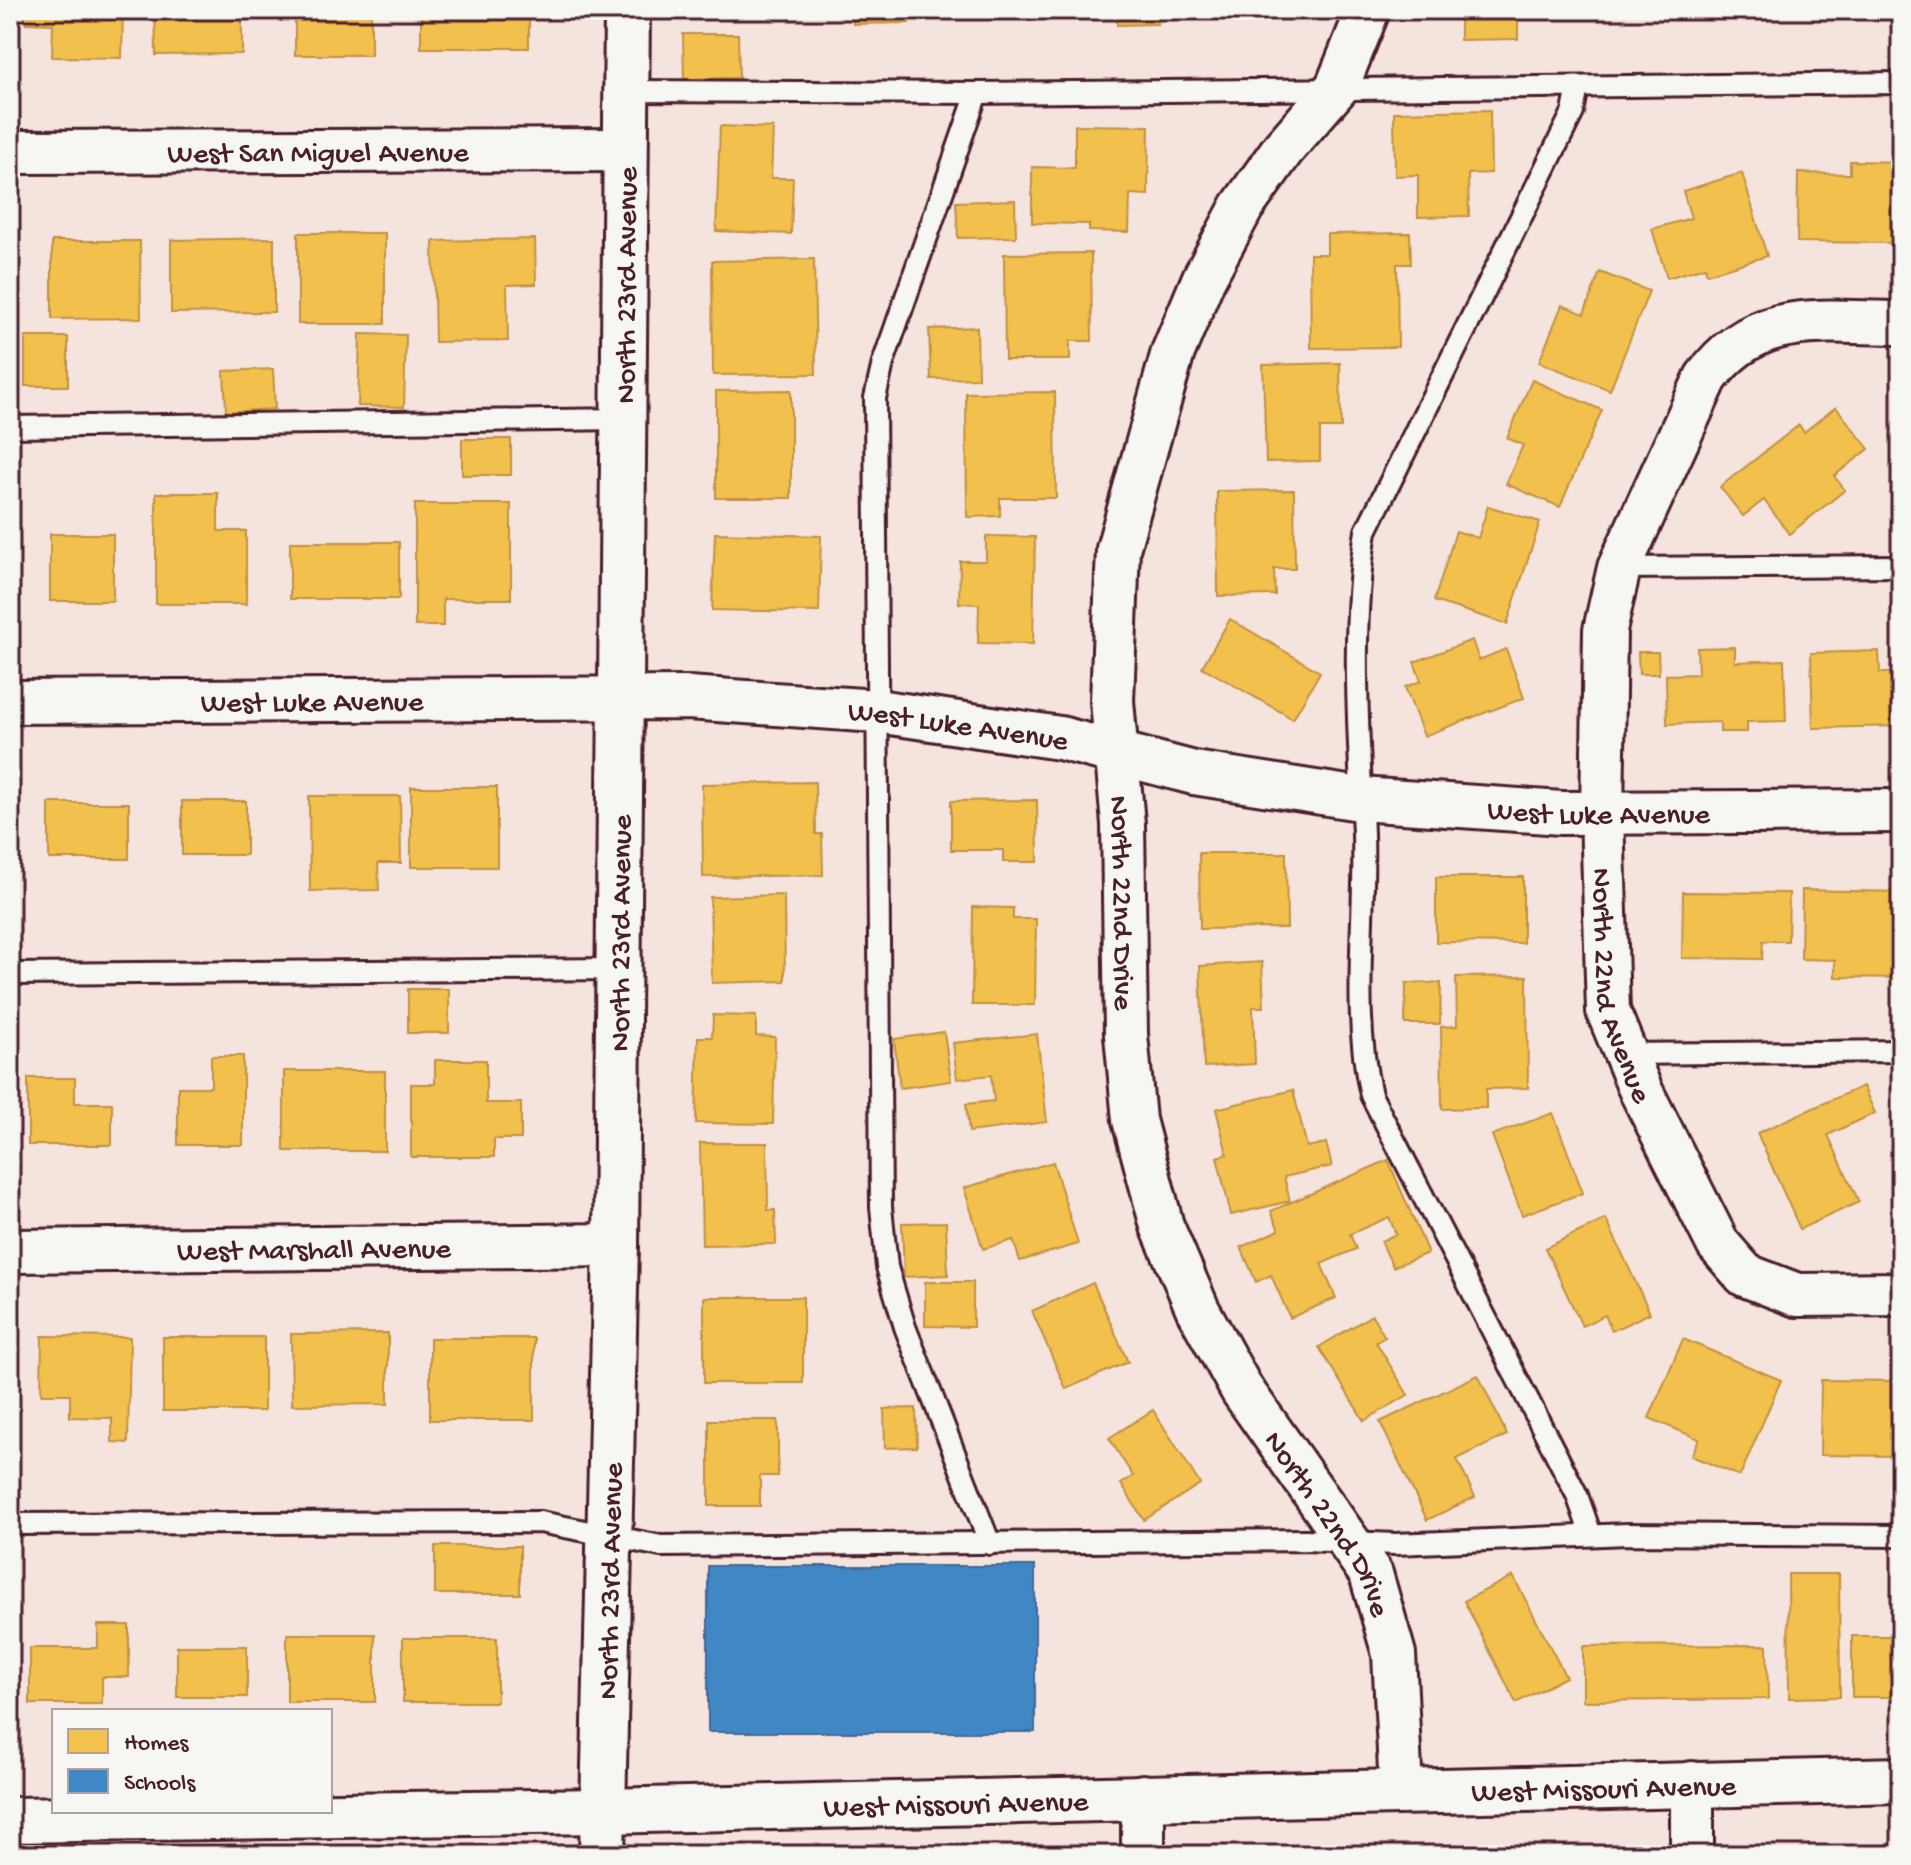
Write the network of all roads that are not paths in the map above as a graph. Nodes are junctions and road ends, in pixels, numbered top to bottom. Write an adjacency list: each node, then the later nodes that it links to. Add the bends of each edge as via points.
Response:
1 (627, 10): 6 (street, North 23rd Avenue)
2 (1368, 10): 4 (street, North 22nd Drive)
3 (1901, 83): 5 (lane)
4 (1337, 87): 5 (lane); 7 (lane); 18 (street, North 22nd Drive, via 1242,207 1173,352 1118,549)
5 (1578, 87): 19 (lane, via 1573,112 1366,531 1359,570)
6 (627, 91): 7 (lane); 8 (street, North 23rd Avenue)
7 (977, 93): 17 (lane, via 875,398)
8 (626, 150): 9 (street, West San Miguel Avenue); 11 (street, North 23rd Avenue)
9 (10, 152)
10 (1901, 323): 14 (street, North 22nd Avenue, via 1787,324 1759,331 1723,354 1706,378)
11 (624, 419): 12 (lane); 15 (street, North 23rd Avenue)
12 (10, 427)
13 (1901, 566): 14 (lane)
14 (1619, 568): 21 (street, North 22nd Avenue, via 1605,630)
15 (623, 698): 16 (street, West Luke Avenue); 17 (street, West Luke Avenue); 22 (street, North 23rd Avenue)
16 (10, 702)
17 (877, 711): 18 (street, West Luke Avenue, via 1060,738); 34 (lane, via 881,1207 887,1267 905,1327)
18 (1115, 752): 19 (street, West Luke Avenue, via 1194,773); 33 (street, North 22nd Drive, via 1123,824 1126,1035 1134,1120 1162,1226 1198,1310 1242,1390)
19 (1360, 799): 21 (street, West Luke Avenue); 30 (lane, via 1362,1037 1371,1095 1577,1495)
20 (1901, 811): 21 (street, West Luke Avenue)
21 (1602, 814): 25 (street, North 22nd Avenue, via 1608,1011)
22 (617, 969): 23 (lane); 26 (street, North 23rd Avenue)
23 (10, 974)
24 (1901, 1051): 25 (lane)
25 (1625, 1054): 28 (street, North 22nd Avenue, via 1718,1244 1745,1275 1797,1295)
26 (616, 1245): 27 (street, West Marshall Avenue); 31 (street, North 23rd Avenue)
27 (10, 1251)
28 (1901, 1294)
29 (10, 1524): 31 (lane, via 540,1522)
30 (1591, 1535): 32 (lane); 33 (lane, via 1395,1544)
31 (610, 1536): 34 (lane, via 661,1546); 39 (street, North 23rd Avenue)
32 (1901, 1536)
33 (1351, 1541): 34 (lane); 37 (street, North 22nd Drive, via 1371,1574 1394,1654)
34 (990, 1544)
35 (1901, 1780): 36 (street, West Missouri Avenue)
36 (1692, 1783): 37 (street, West Missouri Avenue); 43 (street)
37 (1401, 1790): 38 (street, West Missouri Avenue)
38 (1143, 1796): 39 (street, West Missouri Avenue); 42 (street)
39 (603, 1811): 40 (street, West Missouri Avenue); 41 (street, North 23rd Avenue)
40 (10, 1820)
41 (602, 1855)
42 (1143, 1855)
43 (1692, 1855)

